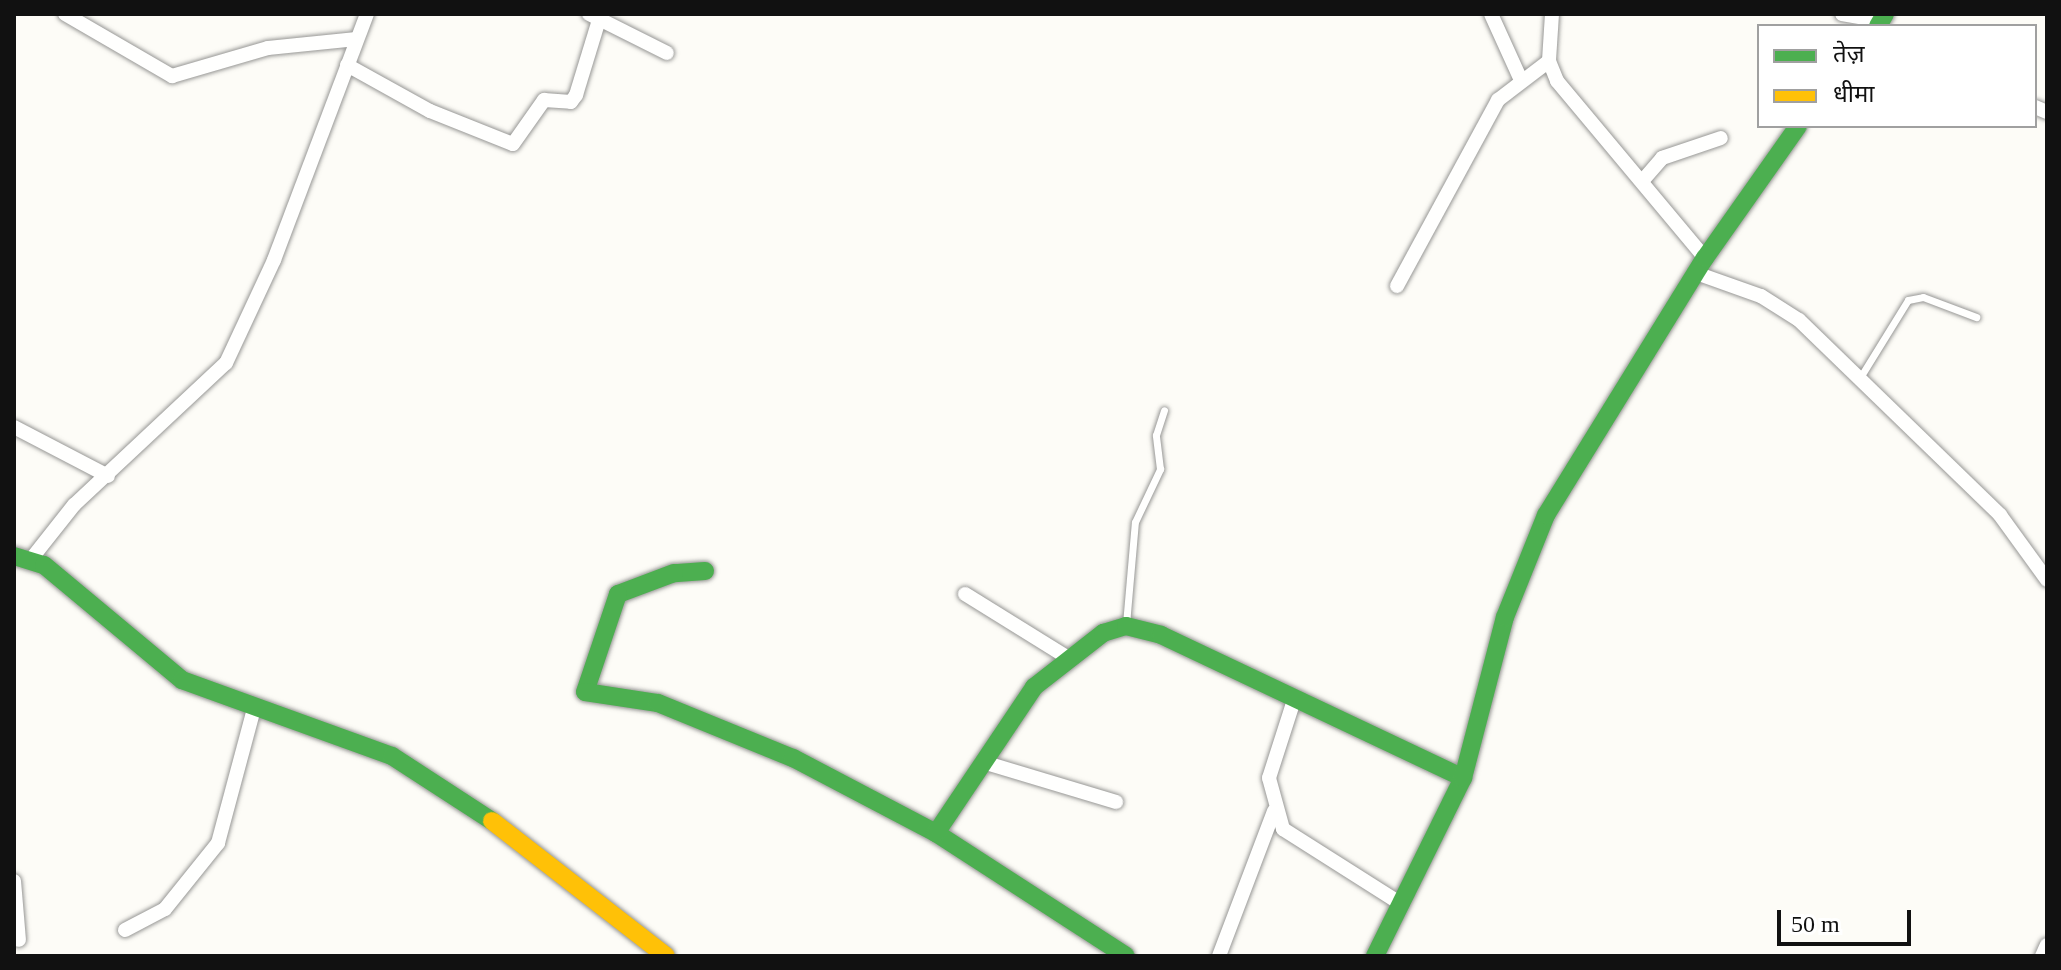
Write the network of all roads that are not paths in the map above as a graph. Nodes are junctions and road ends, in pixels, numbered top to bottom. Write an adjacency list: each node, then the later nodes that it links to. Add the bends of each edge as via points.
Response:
1 (65, 14): 7 (street)
2 (367, 14): 9 (street)
3 (1491, 14): 13 (street)
4 (1552, 14): 11 (street)
5 (1842, 14): 8 (street)
6 (594, 17): 10 (street); 12 (street, via 576,95 571,102 544,100 513,144 430,111)
7 (95, 21): 9 (street, via 172,76 268,48)
8 (1881, 22)
9 (357, 39): 12 (street)
10 (667, 53)
11 (1549, 61): 13 (street); 16 (street, via 1572,100)
12 (347, 65): 23 (street, via 226,363 213,381 177,402 149,442)
13 (1520, 78): 18 (street, via 1485,121)
14 (1797, 128): 17 (street)
15 (1721, 138): 16 (street, via 1662,158)
16 (1644, 179): 17 (street)
17 (1700, 265): 20 (street, via 1779,305); 33 (street, via 1531,545)
18 (1397, 286)
19 (1976, 317): 20 (lane, via 1923,297 1908,300)
20 (1861, 376): 26 (street, via 2000,515)
21 (1164, 410): 28 (lane, via 1156,435 1160,469 1135,522)
22 (14, 427): 23 (street)
23 (108, 476): 24 (street)
24 (23, 557): 31 (street, via 153,663)
25 (705, 571): 36 (street, via 674,573 618,594 587,669 585,692 658,703 727,728)
26 (2047, 580)
27 (965, 594): 29 (street)
28 (1126, 626): 29 (street); 30 (street)
29 (1070, 659): 32 (street, via 1019,705)
30 (1295, 697): 33 (street); 35 (street, via 1270,762)
31 (254, 709): 39 (street, via 218,843 165,909); 42 (street, via 392,756 444,784)
32 (983, 762): 34 (street); 36 (street)
33 (1463, 778): 38 (street)
34 (1116, 802)
35 (1274, 811): 38 (street, via 1308,849); 44 (street)
36 (936, 833): 43 (street)
37 (14, 881): 40 (street)
38 (1401, 904): 45 (street)
39 (125, 930)
40 (19, 940)
41 (2047, 945): 46 (street)
42 (666, 956)
43 (1126, 956)
44 (1219, 956)
45 (1375, 956)
46 (2042, 956)

